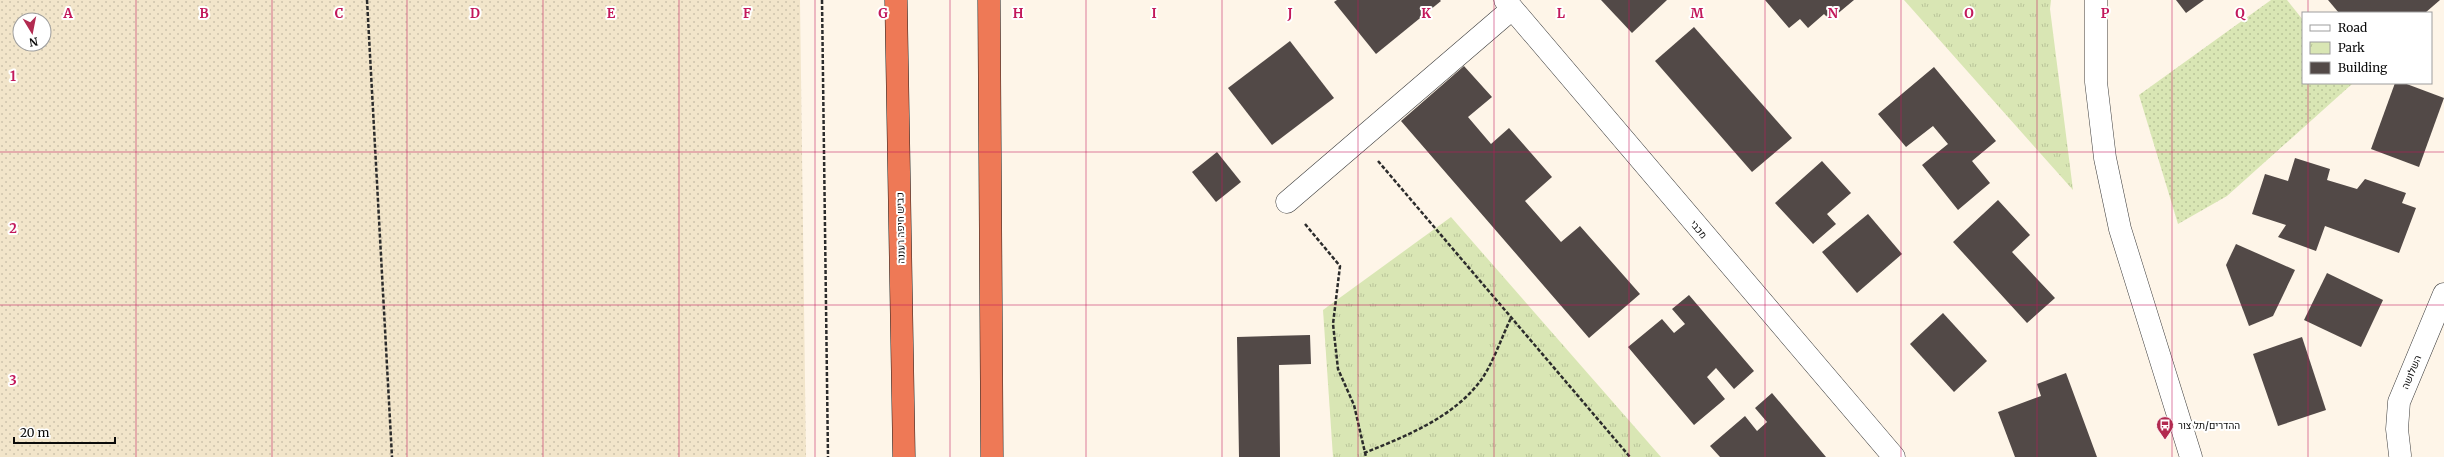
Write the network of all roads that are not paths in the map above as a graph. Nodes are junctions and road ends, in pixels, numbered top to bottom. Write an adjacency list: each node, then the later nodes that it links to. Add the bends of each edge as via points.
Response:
1 (896, 0): 8 (highway, כביש חיפה רעננה)
2 (989, 0): 9 (highway)
3 (2096, 0): 11 (street, via 2096,82 2105,158 2120,229)
4 (1509, 4): 5 (street); 10 (street, מכבי)
5 (1287, 202)
6 (2444, 294): 7 (street, השלושה, via 2399,402)
7 (2399, 456)
8 (904, 457)
9 (992, 457)
10 (1894, 457)
11 (2191, 457)

